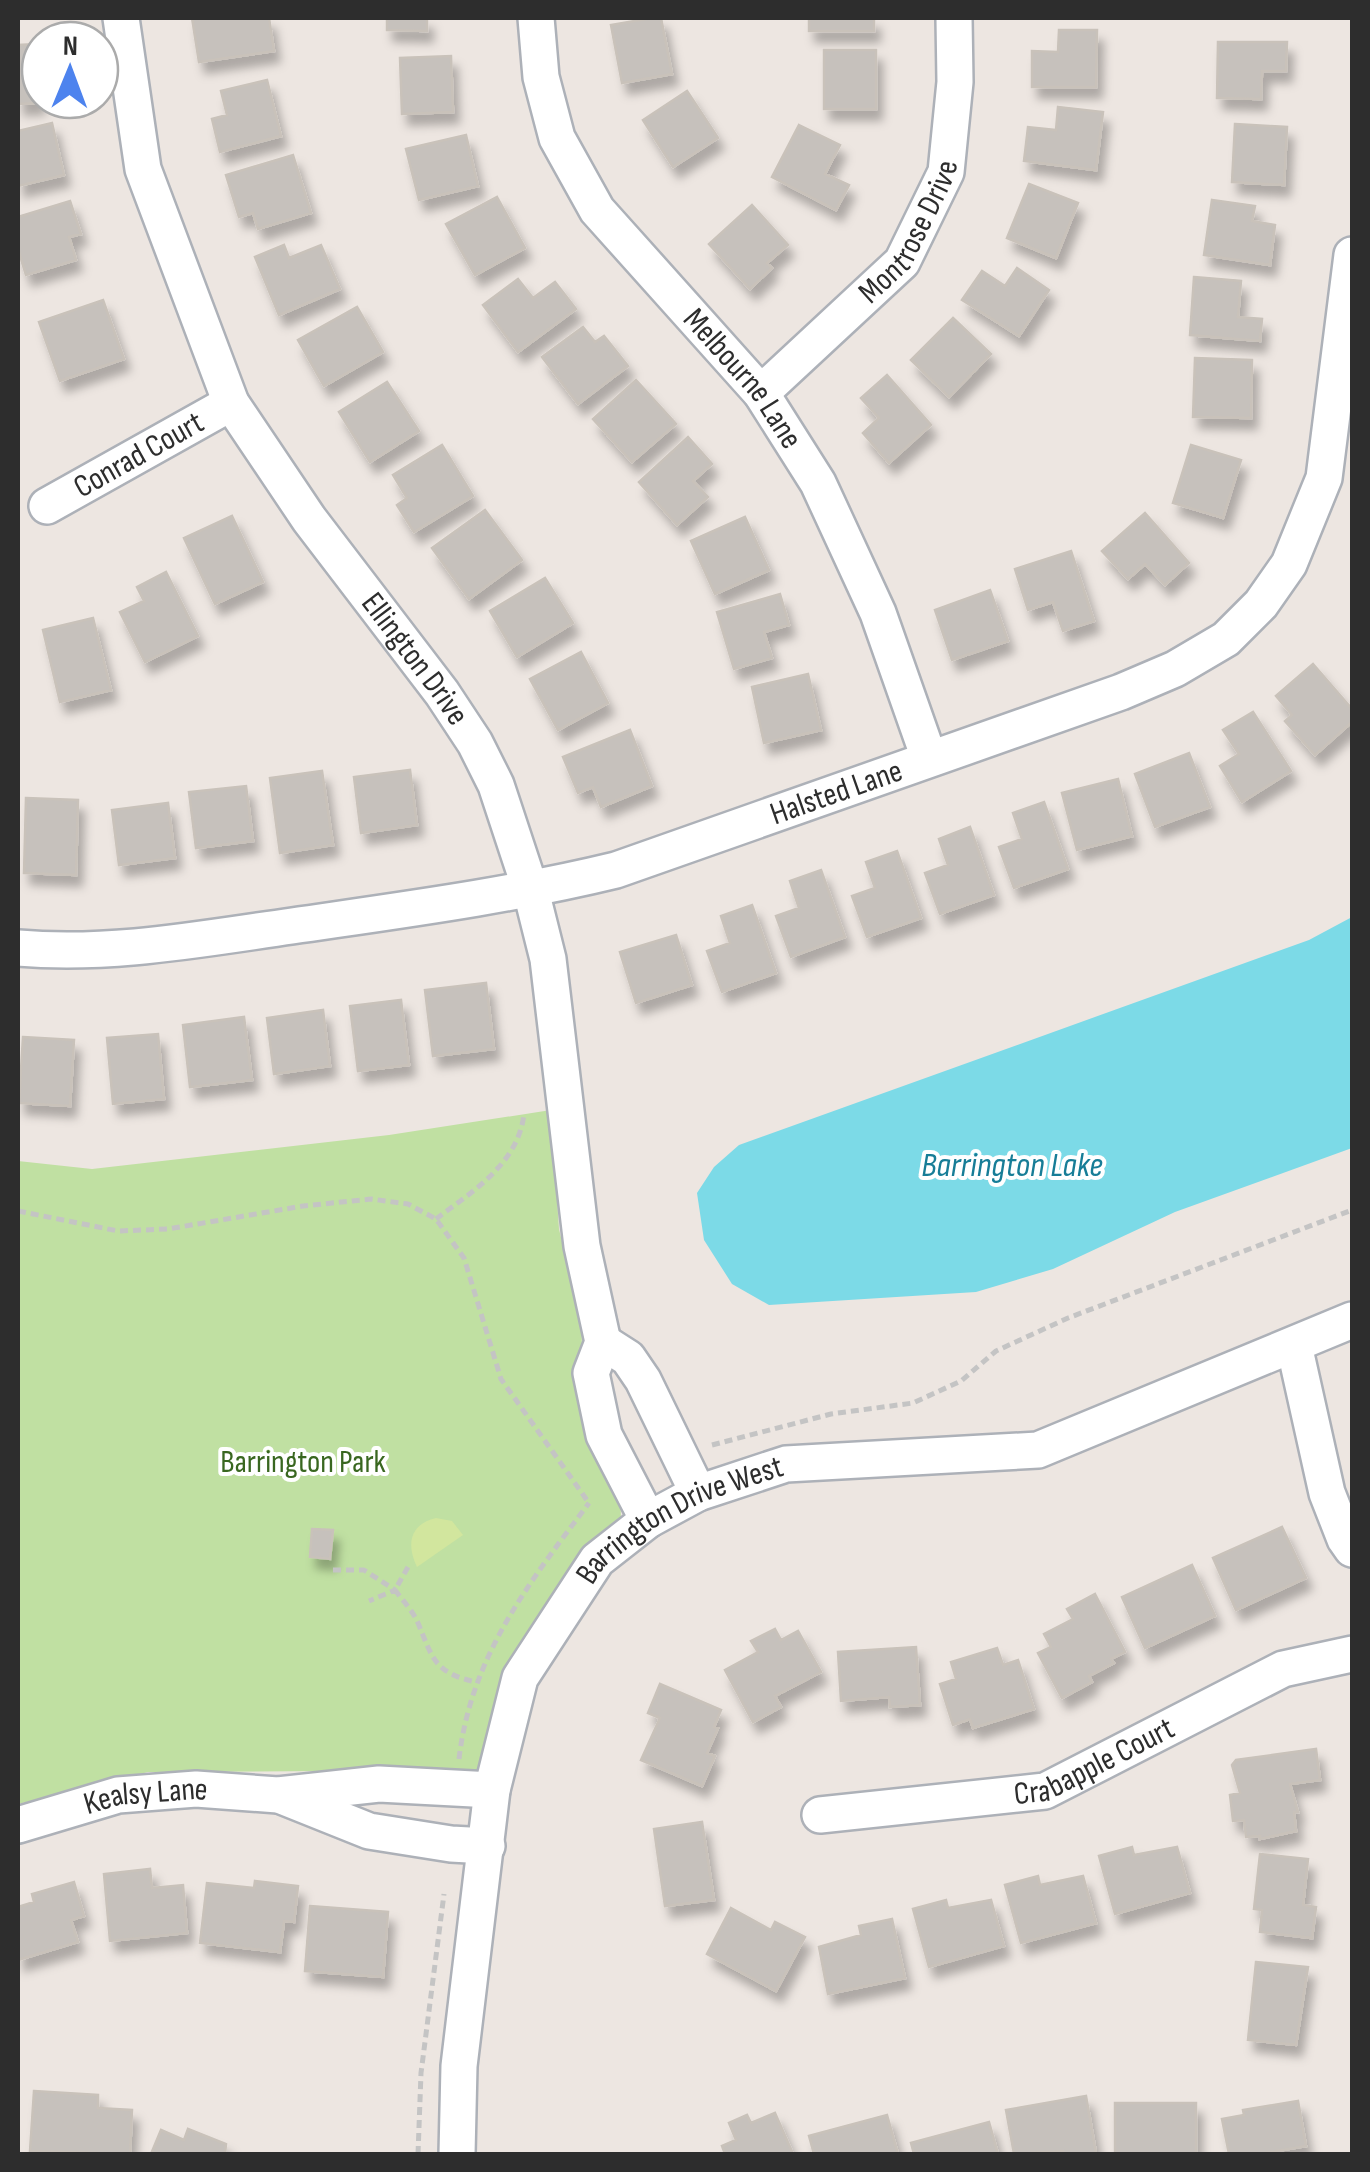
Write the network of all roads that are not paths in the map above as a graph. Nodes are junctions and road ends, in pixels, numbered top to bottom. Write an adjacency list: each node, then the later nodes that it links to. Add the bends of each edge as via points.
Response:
1 (121, 18): 6 (street, Ellington Drive, via 143,169)
2 (536, 18): 5 (street, Melbourne Lane, via 541,77 557,138 598,210)
3 (954, 18): 5 (street, Montrose Drive, via 946,172 902,262)
4 (1352, 255): 7 (street, Halsted Lane)
5 (761, 393): 9 (street, Melbourne Lane, via 818,483 878,613)
6 (232, 403): 8 (street, Conrad Court); 10 (street, Ellington Drive, via 475,742)
7 (1338, 480): 9 (street, Halsted Lane, via 1261,604 1226,639 1121,692)
8 (47, 506)
9 (929, 758): 10 (street, Halsted Lane, via 616,870)
10 (531, 891): 11 (street, Halsted Lane, via 136,948); 13 (street, Ellington Drive, via 548,959 582,1246)
11 (18, 948)
12 (1352, 1320): 14 (street, Barrington Drive West)
13 (602, 1342): 15 (street, via 628,1358 643,1380); 16 (street, Ellington Drive, via 591,1373 604,1435)
14 (1294, 1344): 15 (street, Barrington Drive West, via 1038,1450 786,1464); 17 (street, via 1327,1493)
15 (698, 1493): 16 (street, Barrington Drive West)
16 (648, 1520): 19 (street, Barrington Drive West, via 597,1560 520,1678)
17 (1352, 1549)
18 (1352, 1654): 21 (street, Crabapple Court, via 1284,1669 1045,1791)
19 (492, 1790): 20 (street, Kealsy Lane, via 379,1784); 23 (street, Barrington Drive West)
20 (278, 1795): 22 (street, Kealsy Lane, via 196,1789 118,1795); 23 (street, Kealsy Lane, via 369,1831)
21 (820, 1815)
22 (18, 1825)
23 (487, 1846): 24 (street, Barrington Drive West, via 460,2066)
24 (457, 2154)

